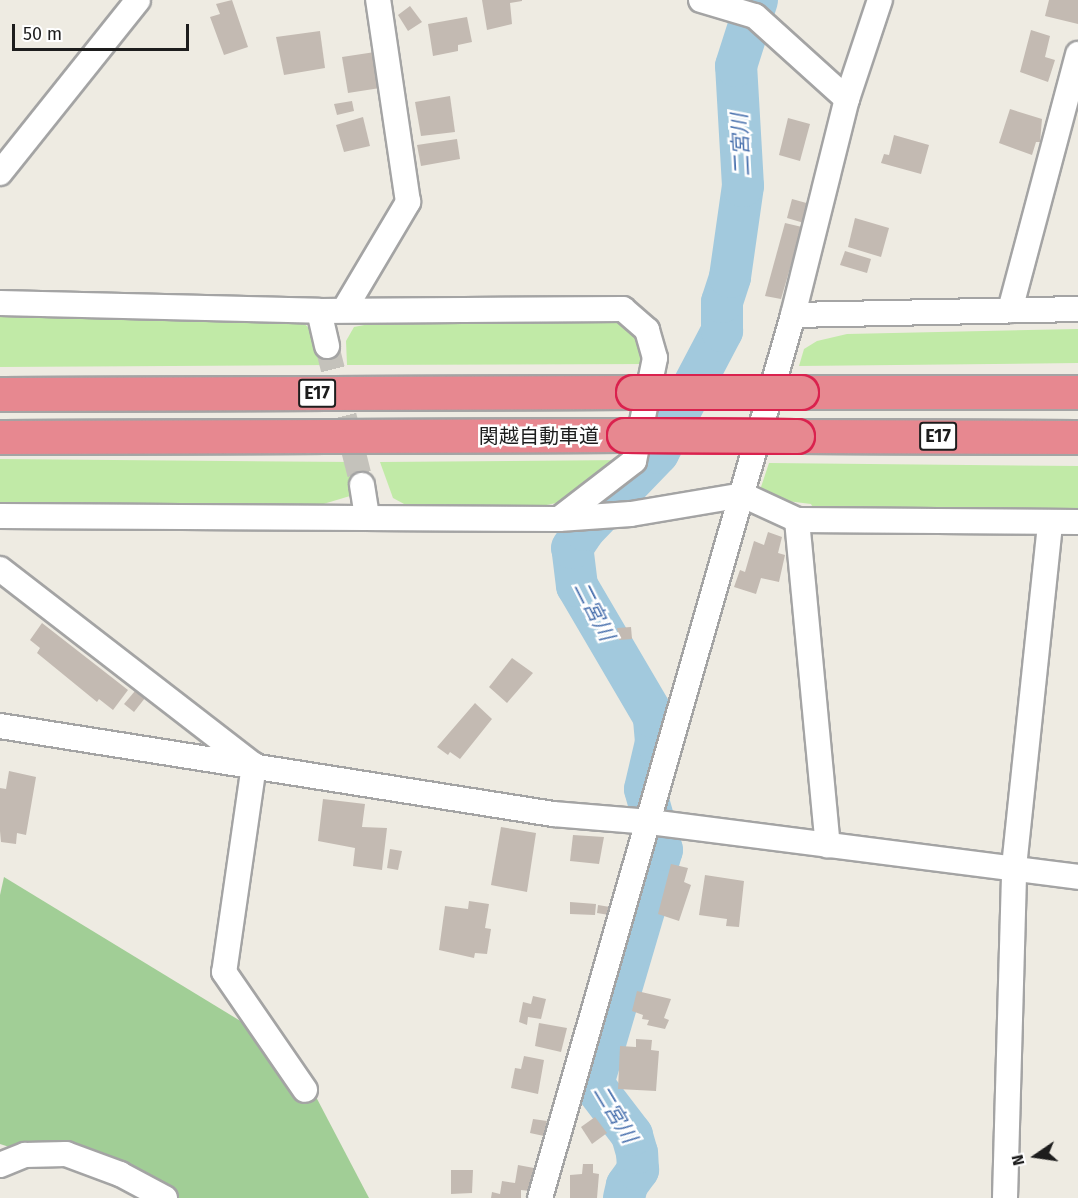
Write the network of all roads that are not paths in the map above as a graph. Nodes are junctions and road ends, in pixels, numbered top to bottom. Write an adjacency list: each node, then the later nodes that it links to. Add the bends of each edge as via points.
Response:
1 (138, 0): 7 (street)
2 (378, 0): 10 (street, via 408,202)
3 (701, 0): 6 (street, via 755,16)
4 (880, 0): 6 (street)
5 (1078, 54): 11 (street)
6 (847, 99): 13 (street)
7 (0, 173)
8 (0, 303): 12 (street)
9 (1078, 309): 11 (street)
10 (344, 310): 12 (street); 23 (street, via 622,309 647,330 655,358 634,461)
11 (1010, 310): 13 (street)
12 (320, 311): 14 (street)
13 (793, 315): 20 (street)
14 (327, 346)
15 (1078, 392): 16 (highway, E17, bridge)
16 (0, 394)
17 (0, 437): 18 (highway, 関越自動車道 / E17, bridge)
18 (1078, 437)
19 (362, 484): 22 (street)
20 (742, 495): 23 (street, via 631,514); 24 (street); 30 (street)
21 (0, 516): 22 (street)
22 (367, 518): 23 (street)
23 (559, 519)
24 (797, 520): 26 (street); 31 (street)
25 (1078, 522): 26 (street)
26 (1050, 523): 32 (street)
27 (0, 568): 29 (street)
28 (0, 726): 29 (street)
29 (254, 765): 30 (street, via 553,814); 34 (street, via 224,972)
30 (650, 822): 31 (street); 37 (street)
31 (828, 846): 32 (street)
32 (1014, 867): 33 (street); 38 (street)
33 (1078, 877)
34 (305, 1090)
35 (0, 1165): 36 (street, via 26,1155 66,1154 120,1174)
36 (165, 1198)
37 (540, 1198)
38 (1005, 1198)

